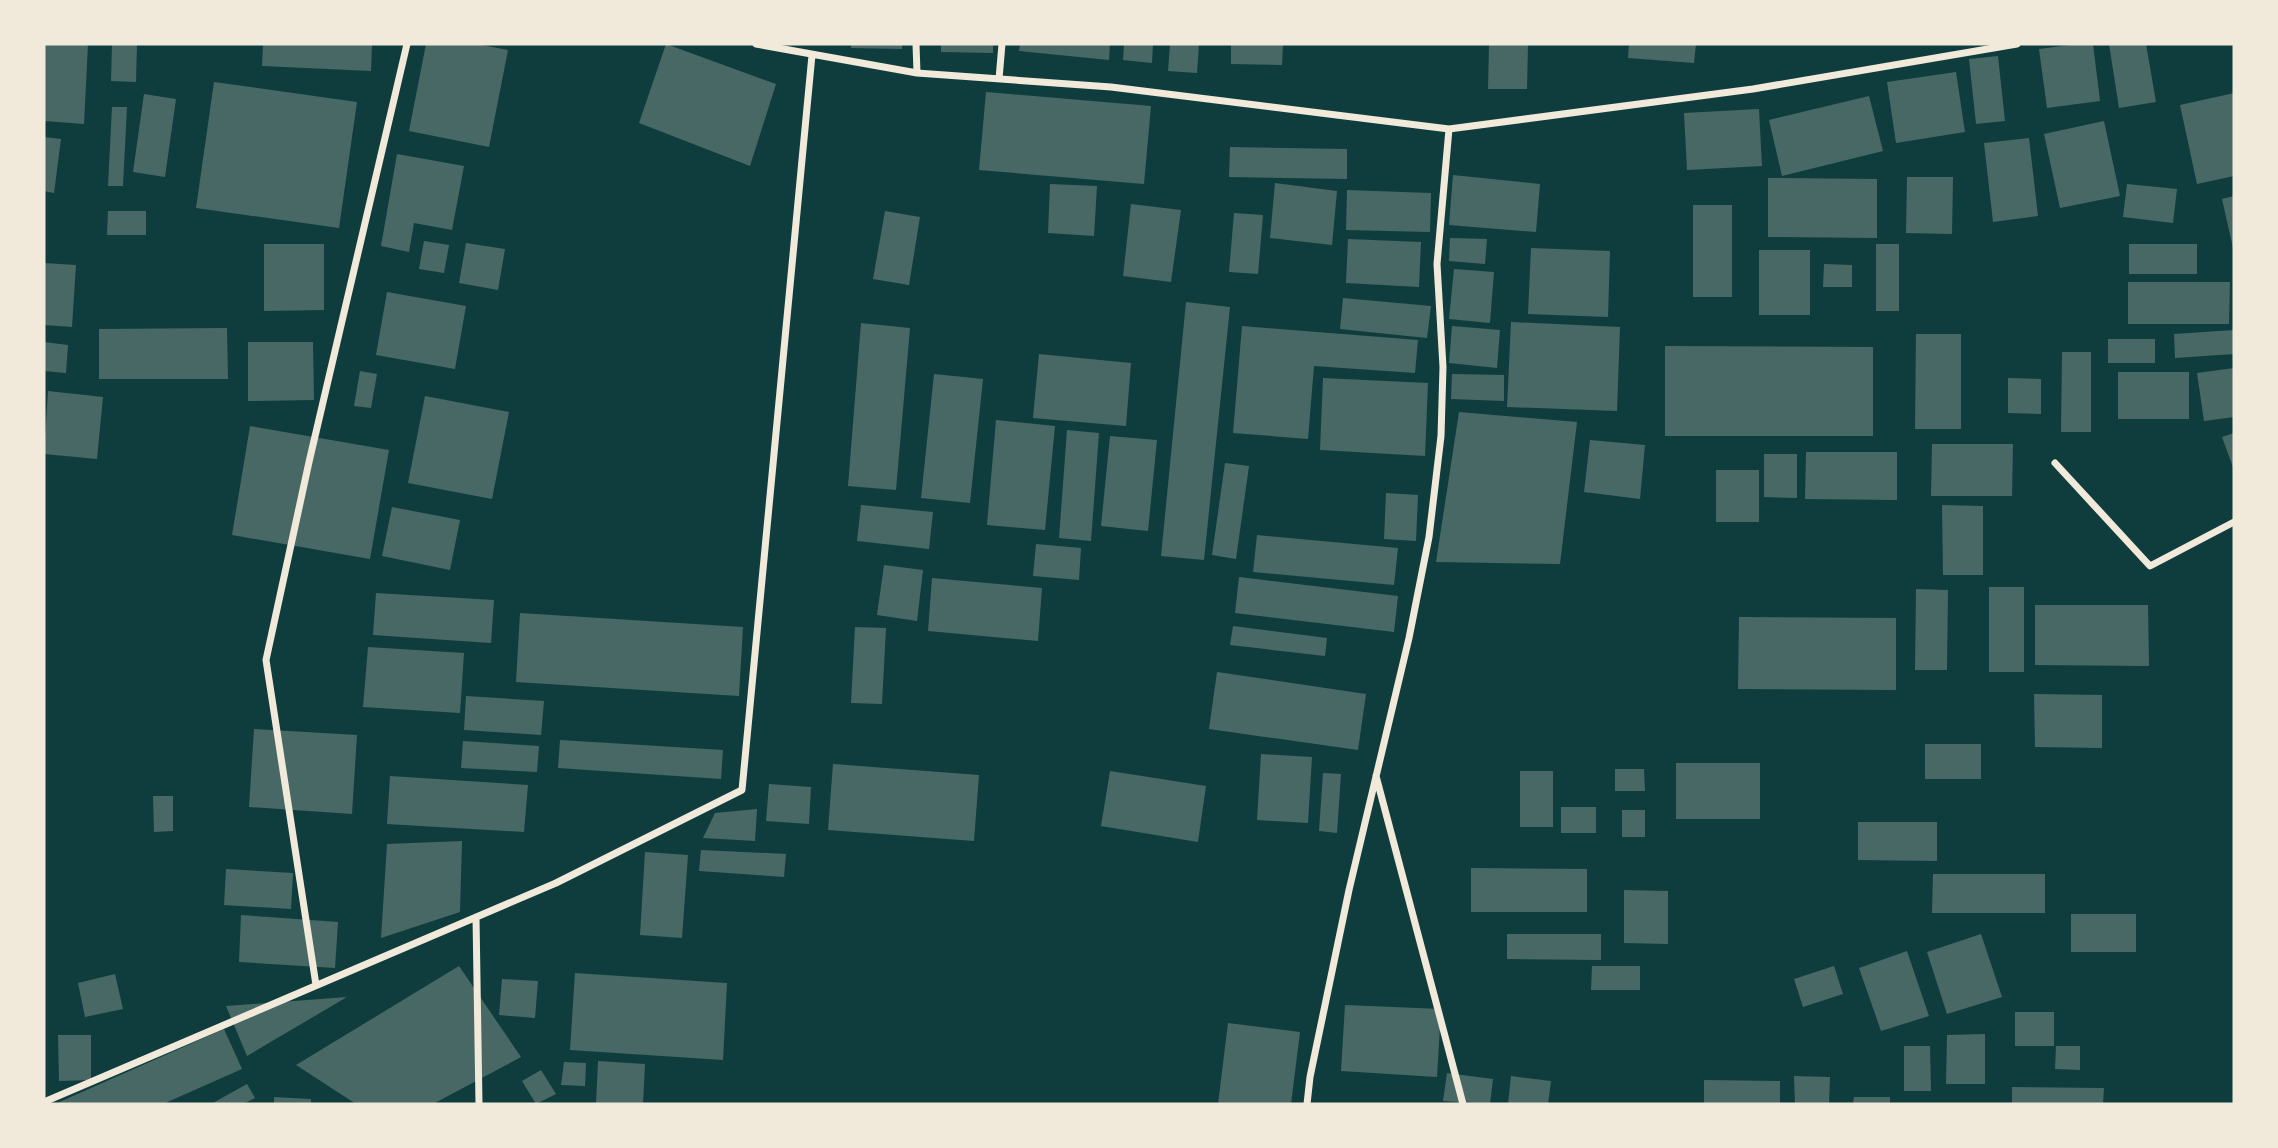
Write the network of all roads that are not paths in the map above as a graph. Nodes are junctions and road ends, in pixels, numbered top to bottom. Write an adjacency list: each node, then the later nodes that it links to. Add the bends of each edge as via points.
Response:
1 (407, 44): 16 (street, via 266,660)
2 (756, 44): 8 (street)
3 (916, 44): 9 (street)
4 (1002, 44): 10 (street)
5 (1954, 44): 7 (street)
6 (2017, 44): 7 (street)
7 (1957, 54): 11 (street, via 1753,89)
8 (812, 55): 9 (street); 15 (street, via 742,790 556,883)
9 (917, 73): 10 (street)
10 (999, 79): 11 (street, via 1111,87)
11 (1449, 129): 14 (street, via 1437,264 1443,367 1441,436 1429,537)
12 (2054, 463): 13 (street, via 2150,566)
13 (2234, 522)
14 (1376, 775): 19 (street); 20 (street)
15 (476, 917): 16 (street); 18 (street)
16 (316, 985): 17 (street)
17 (44, 1102)
18 (479, 1104)
19 (1307, 1104)
20 (1463, 1104)

